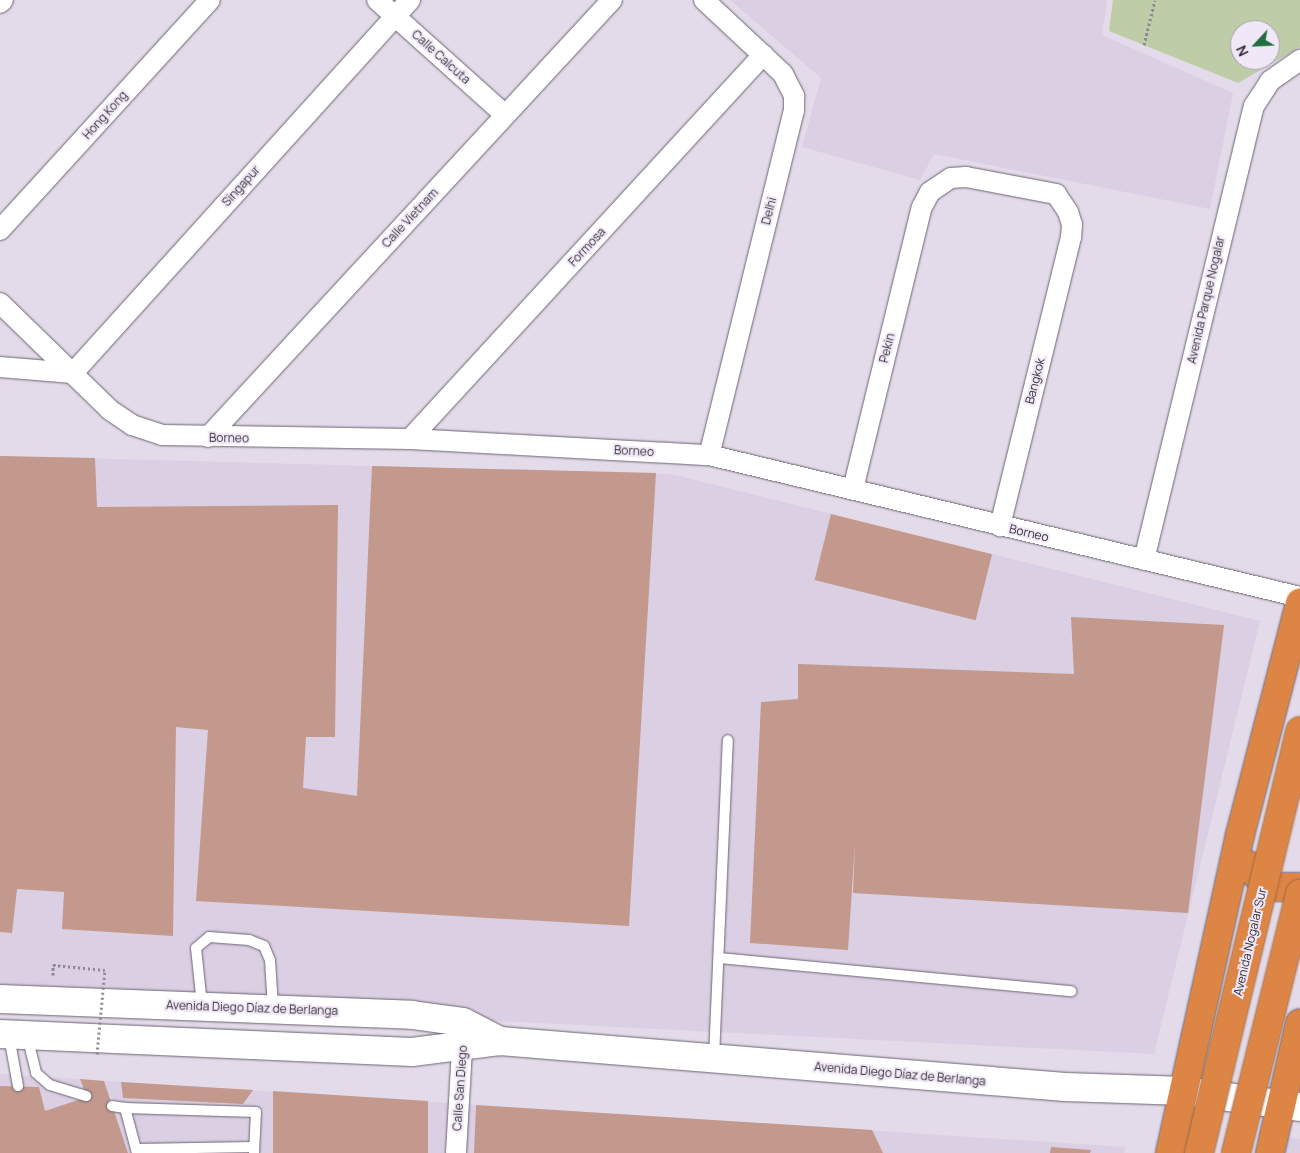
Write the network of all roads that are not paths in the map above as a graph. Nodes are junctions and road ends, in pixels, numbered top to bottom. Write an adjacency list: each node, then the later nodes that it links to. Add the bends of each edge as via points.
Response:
1 (3, 0): 7 (street)
2 (210, 0): 12 (street, Hong Kong)
3 (377, 0): 8 (street, Calle Calcuta)
4 (410, 0): 8 (street, Singapur)
5 (612, 0): 11 (street, Calle Vietnam)
6 (704, 0): 9 (street, Delhi)
7 (0, 3)
8 (395, 16): 11 (street, Calle Calcuta); 16 (street, Singapur)
9 (763, 55): 18 (street, Formosa); 19 (street, Delhi, via 791,84 794,110)
10 (1300, 60): 22 (street, Avenida Parque Nogalar, via 1270,81 1254,106)
11 (506, 115): 17 (street, Calle Vietnam)
12 (0, 230)
13 (1071, 237): 20 (street, Pekin, via 1072,224 1068,212 1056,194 966,177 939,184 930,192 922,207); 21 (street, Bangkok)
14 (0, 303): 16 (street, Borneo)
15 (0, 367): 16 (street)
16 (73, 373): 17 (street, Borneo, via 110,410 132,425 162,435)
17 (208, 438): 18 (street, Borneo)
18 (410, 439): 19 (street, Borneo)
19 (709, 455): 20 (street, Borneo)
20 (853, 489): 21 (street, Borneo)
21 (1000, 526): 22 (street, Borneo)
22 (1144, 560): 23 (street, Borneo)
23 (1300, 597)
24 (1300, 603): 27 (highway)
25 (1300, 730): 54 (highway, Avenida Nogalar Sur, bridge)
26 (728, 740): 31 (lane)
27 (1240, 835): 28 (highway, via 1246,860 1261,880 1277,887); 45 (highway)
28 (1300, 887)
29 (1300, 894): 55 (highway, bridge)
30 (1263, 923): 43 (lane)
31 (719, 958): 32 (lane); 42 (lane)
32 (1071, 991)
33 (0, 999): 34 (main road, Avenida Diego Díaz de Berlanga)
34 (165, 1004): 35 (main road, Avenida Diego Díaz de Berlanga); 38 (main road, via 126,1019 33,1018 16,1025)
35 (202, 1006): 36 (main road, Avenida Diego Díaz de Berlanga); 36 (lane, via 196,948 209,937 249,940 264,946 270,960); 40 (main road, via 194,1023)
36 (273, 1008): 39 (main road, Avenida Diego Díaz de Berlanga, via 412,1015); 41 (main road, via 277,1022 284,1027 377,1038)
37 (1300, 1023): 48 (highway)
38 (12, 1034): 40 (main road); 44 (lane); 46 (lane, via 36,1073 50,1085)
39 (463, 1035): 41 (main road); 42 (main road, Avenida Diego Díaz de Berlanga, via 500,1041); 52 (street, Calle San Diego)
40 (147, 1040): 41 (main road)
41 (412, 1052)
42 (714, 1058): 45 (main road, Avenida Diego Díaz de Berlanga, via 1065,1087)
43 (1232, 1062)
44 (18, 1086)
45 (1185, 1091): 48 (main road, Avenida Diego Díaz de Berlanga); 53 (highway)
46 (86, 1096)
47 (112, 1106): 49 (lane)
48 (1292, 1106): 56 (highway)
49 (125, 1108): 50 (lane, via 256,1112); 51 (lane)
50 (254, 1150): 51 (lane)
51 (137, 1151)
52 (456, 1153)
53 (1170, 1153)
54 (1199, 1153)
55 (1236, 1153)
56 (1270, 1153)

